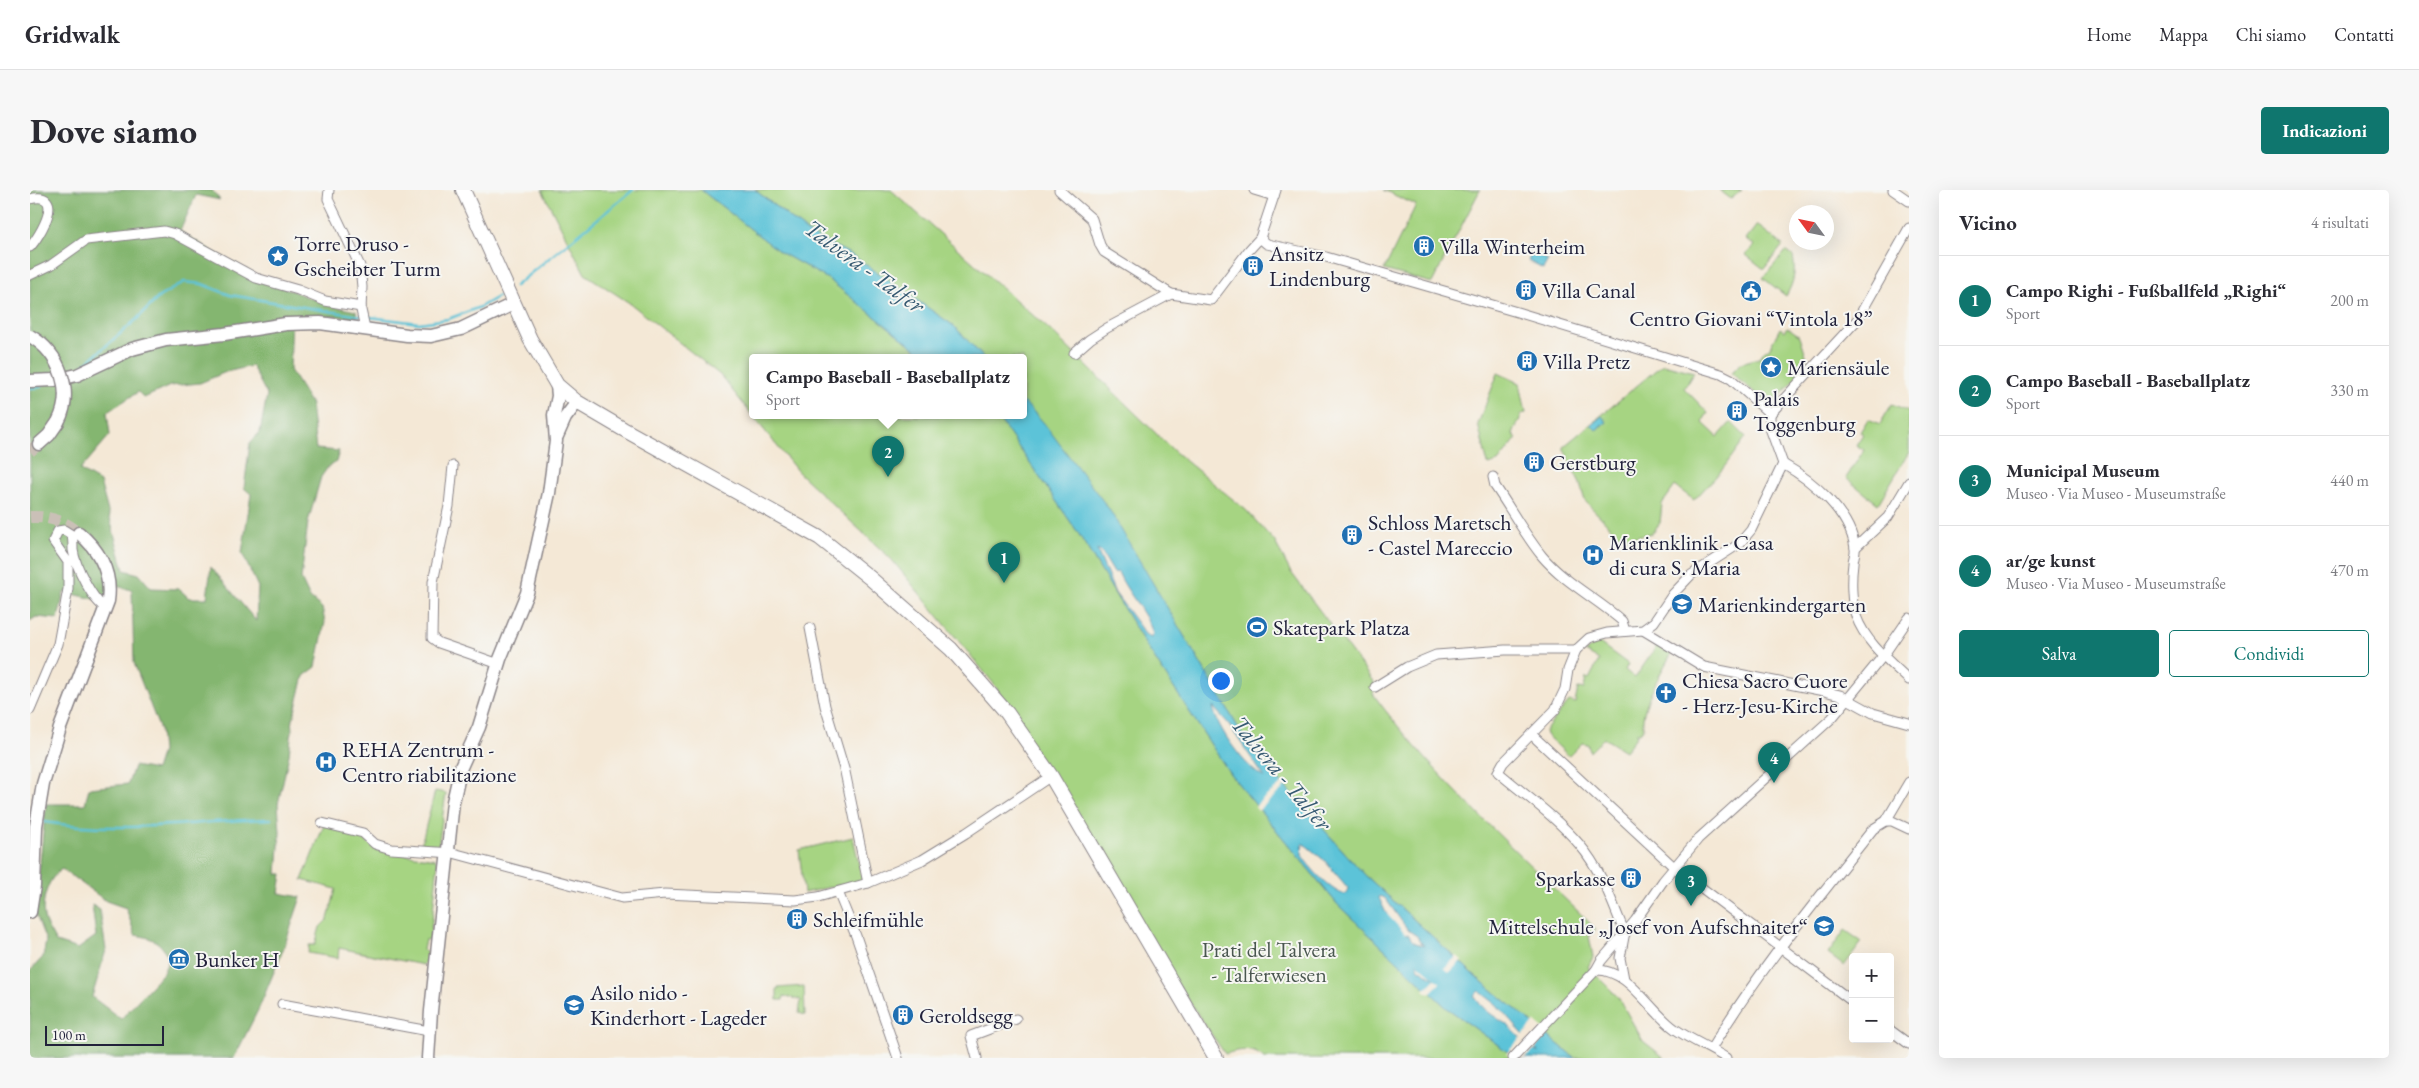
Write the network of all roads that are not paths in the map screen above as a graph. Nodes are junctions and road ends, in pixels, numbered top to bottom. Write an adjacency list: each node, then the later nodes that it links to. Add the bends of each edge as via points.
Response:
1 (329, 190): 15 (street, via 328,199 360,266)
2 (463, 190): 14 (main road)
3 (1059, 190): 13 (street, via 1092,219 1104,252)
4 (1254, 190): 6 (street)
5 (1894, 190): 8 (street)
6 (1275, 193): 10 (street)
7 (30, 199): 11 (street, via 43,199 48,202 50,210 40,235)
8 (1909, 201)
9 (1909, 228): 22 (street, via 1857,320)
10 (1260, 238): 13 (street, via 1211,300); 22 (street, via 1276,247 1326,257 1721,374)
11 (30, 247)
12 (30, 275): 15 (street, via 51,265 86,240 164,231 176,234 256,278 325,301)
13 (1171, 294): 18 (street, via 1107,328)
14 (513, 304): 16 (main road, via 474,324 442,335 407,335); 20 (main road, via 541,362)
15 (361, 309): 16 (street)
16 (364, 325): 19 (main road, via 286,324 166,340 132,349 67,378)
17 (30, 336): 24 (main road, bridge, via 47,351 62,375 65,400 58,422)
18 (1074, 353)
19 (30, 381)
20 (557, 385): 21 (main road); 23 (main road)
21 (577, 402): 23 (main road, via 565,418); 45 (main road, via 820,538 950,649 1007,713)
22 (1770, 414): 25 (street, via 1770,428)
23 (556, 441): 38 (main road, via 549,492 527,594)
24 (39, 444)
25 (1783, 464): 30 (street, via 1829,500 1843,518); 35 (street, via 1756,522 1739,544 1691,575 1654,622)
26 (453, 466): 38 (street, via 450,506 433,582 432,638)
27 (1493, 477): 34 (street, via 1495,486 1542,556 1570,583 1622,621)
28 (1909, 482): 30 (street, via 1888,517)
29 (79, 533): 31 (main road, via 104,564 109,586)
30 (1856, 548): 37 (street, via 1852,578 1855,615)
31 (106, 608): 42 (street, via 94,598 73,552 72,535 64,530 58,531 52,538 53,543 66,557 70,572 63,625 55,655); 54 (main road, via 42,784)
32 (1909, 618): 37 (street)
33 (810, 628): 52 (street)
34 (1625, 630): 35 (street); 36 (street, via 1589,638)
35 (1643, 630): 41 (street, via 1704,667 1824,691)
36 (1574, 654): 40 (street, via 1505,650 1436,655 1407,667); 44 (street, via 1561,700)
37 (1883, 656): 39 (street); 41 (street)
38 (498, 664): 50 (main road, via 479,727 462,767 453,802)
39 (1909, 680)
40 (1375, 687)
41 (1847, 699): 43 (street, via 1873,713); 51 (street, via 1808,742 1698,839)
42 (30, 710)
43 (1909, 722)
44 (1531, 734): 51 (street); 55 (street, via 1498,772 1581,846 1599,875)
45 (1052, 776): 52 (street, via 931,855); 69 (main road)
46 (1909, 782): 47 (street)
47 (1886, 821): 49 (street); 56 (street, via 1862,843)
48 (322, 822): 50 (street, via 363,833 375,844 391,849)
49 (1909, 829)
50 (448, 853): 53 (street, via 622,898 665,894 795,900); 62 (main road)
51 (1674, 867): 55 (street); 56 (street)
52 (868, 883): 53 (street)
53 (838, 892): 67 (street)
54 (30, 912)
55 (1625, 934): 57 (street); 58 (street, via 1620,958)
56 (1780, 948): 59 (street); 65 (street, via 1734,1010)
57 (1595, 971): 58 (street, via 1613,971); 70 (street)
58 (1624, 979): 65 (street, via 1675,1029)
59 (1849, 999)
60 (282, 1004): 62 (street)
61 (1016, 1019): 68 (street, via 970,1036)
62 (429, 1030): 66 (main road)
63 (1894, 1033): 64 (street)
64 (1909, 1044)
65 (1711, 1049): 71 (street)
66 (428, 1058)
67 (898, 1058)
68 (977, 1058)
69 (1216, 1058)
70 (1513, 1058)
71 (1726, 1058)

